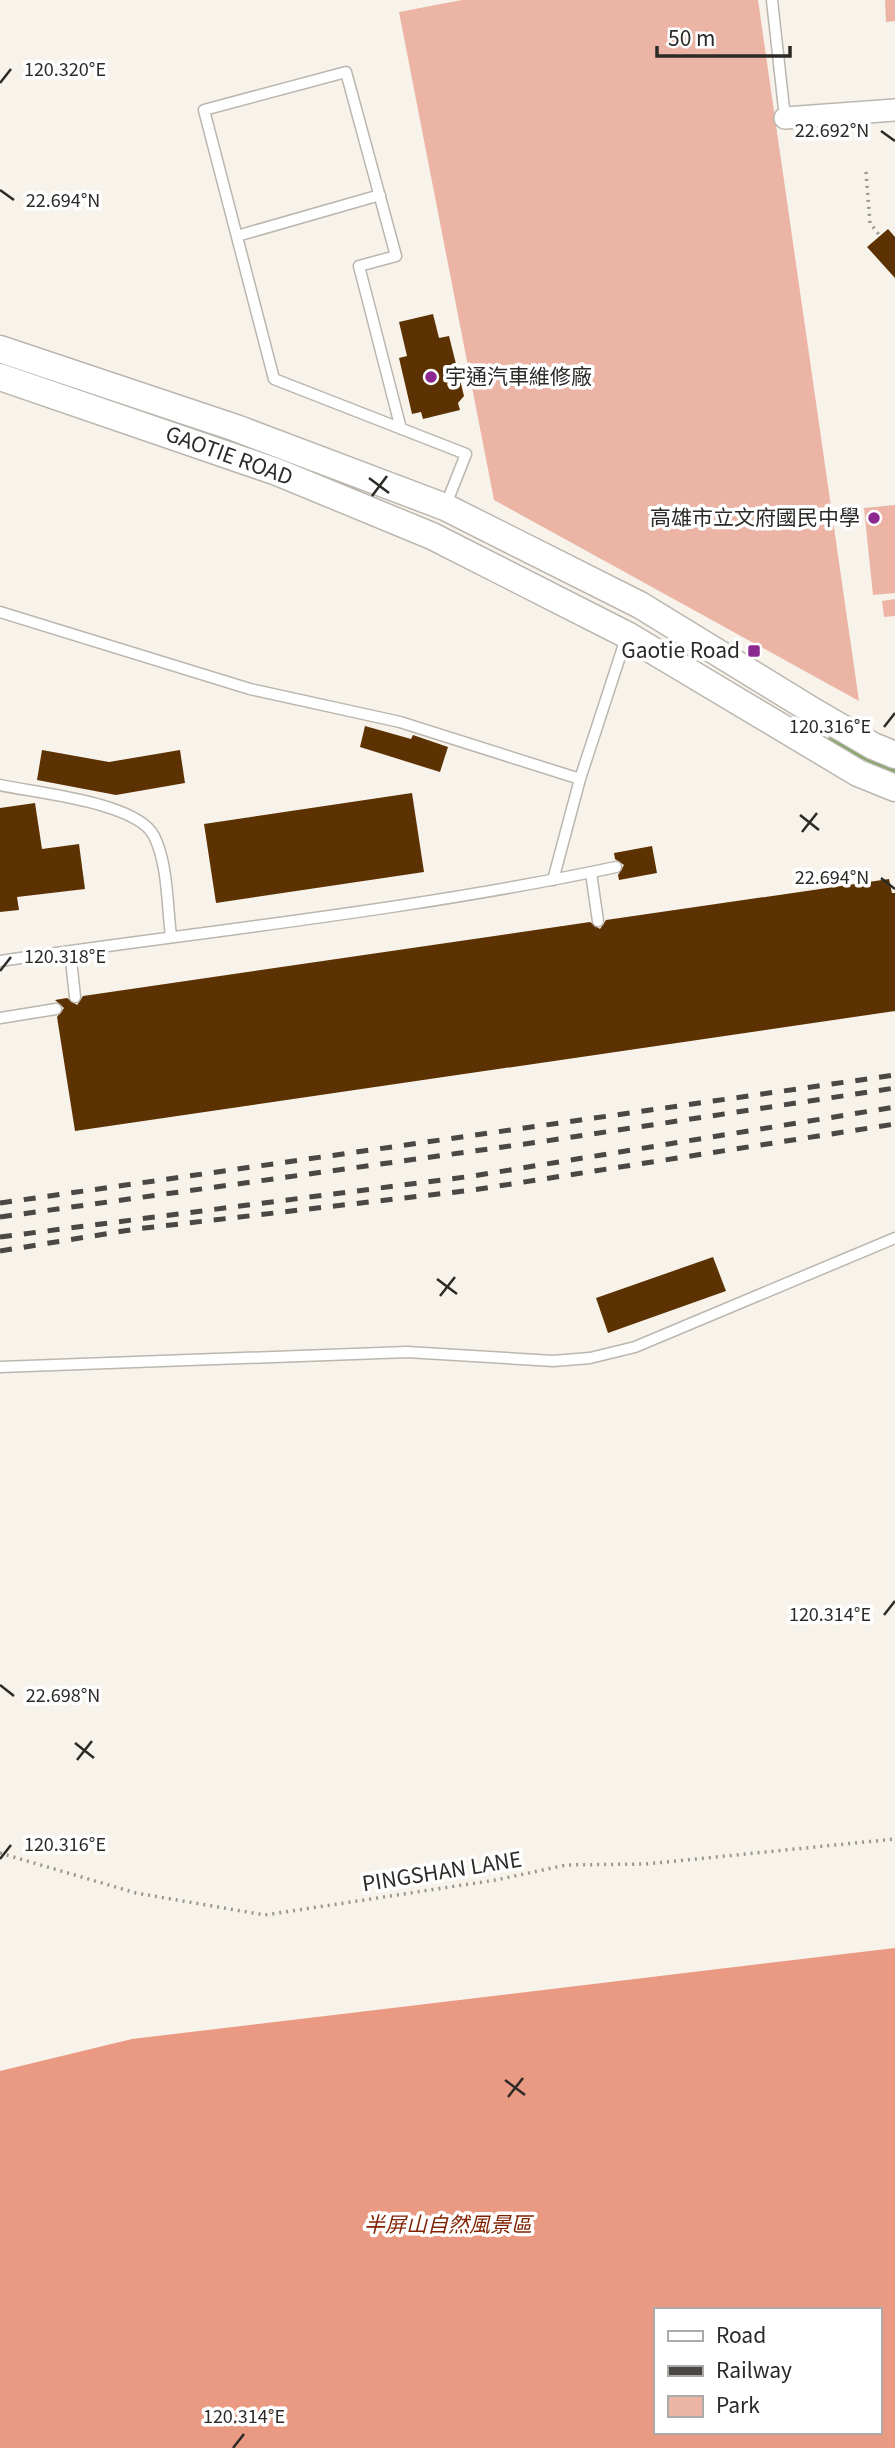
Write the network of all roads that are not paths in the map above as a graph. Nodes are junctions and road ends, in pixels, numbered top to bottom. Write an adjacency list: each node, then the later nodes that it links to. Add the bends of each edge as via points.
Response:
1 (772, 0): 3 (lane)
2 (895, 110): 3 (street)
3 (785, 118)
4 (380, 195): 5 (lane); 5 (lane, via 346,72 204,110); 8 (lane, via 396,256 359,267)
5 (237, 236): 8 (lane, via 274,379)
6 (0, 349): 9 (street, GAOTIE ROAD, via 236,428)
7 (0, 377): 10 (street, GAOTIE ROAD, via 277,472)
8 (401, 429): 9 (lane, via 466,454)
9 (445, 507): 10 (street); 13 (street, GAOTIE ROAD, via 640,605 813,711)
10 (432, 536): 12 (street, GAOTIE ROAD)
11 (0, 612): 14 (lane, via 250,689 400,722)
12 (627, 635): 14 (lane); 16 (street, GAOTIE ROAD, via 838,762)
13 (895, 754)
14 (580, 779): 19 (lane)
15 (0, 785): 21 (lane, via 110,808 141,821 159,850)
16 (895, 788)
17 (616, 867): 18 (lane)
18 (591, 873): 19 (lane); 20 (lane)
19 (553, 880): 21 (lane, via 384,909)
20 (598, 921)
21 (171, 936): 22 (lane)
22 (70, 951): 23 (lane); 24 (lane)
23 (0, 961)
24 (75, 997)
25 (56, 1009): 26 (lane)
26 (0, 1018)
27 (895, 1238): 28 (lane, via 635,1347 590,1358 552,1361 407,1352)
28 (0, 1367)

